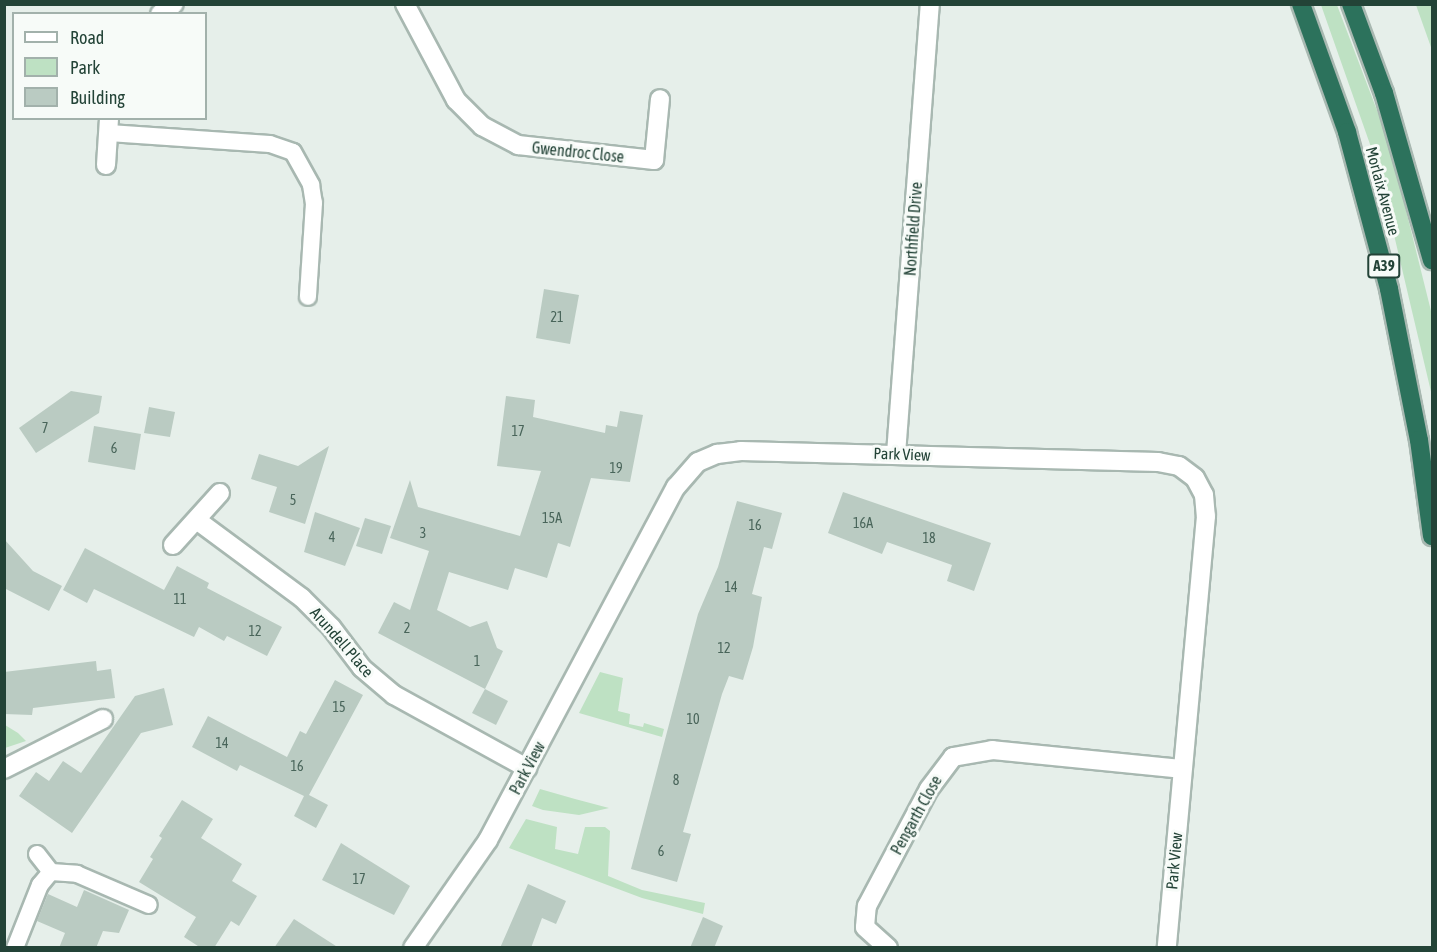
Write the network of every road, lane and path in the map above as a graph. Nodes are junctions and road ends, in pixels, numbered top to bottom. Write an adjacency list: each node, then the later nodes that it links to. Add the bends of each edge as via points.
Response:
1 (405, 4): 5 (street, Gwendroc Close, via 456,100 482,126 518,145 654,160)
2 (930, 4): 10 (street, Northfield Drive)
3 (1301, 4): 13 (highway, Morlaix Avenue / A39, via 1347,132 1389,289 1419,440)
4 (1351, 4): 8 (highway, Morlaix Avenue, via 1384,93)
5 (660, 99)
6 (109, 126): 7 (street); 9 (lane, via 270,144 293,152 305,171 315,203)
7 (106, 165)
8 (1432, 260)
9 (308, 297)
10 (896, 454): 16 (street, Park View, via 741,451 717,454 698,462 676,487); 17 (street, Park View, via 1158,462 1179,466 1195,478 1204,495 1206,516)
11 (220, 493): 12 (street)
12 (198, 521): 14 (street); 16 (street, Arundell Place, via 302,598 331,627 362,668 394,695)
13 (1432, 536)
14 (173, 545)
15 (103, 719): 18 (street)
16 (527, 768): 23 (street, Park View, via 480,853)
17 (1182, 768): 24 (street, Pengarth Close, via 992,750 953,757 929,789 867,906 865,927); 25 (street, Park View)
18 (4, 769)
19 (37, 854): 20 (lane)
20 (51, 872): 21 (lane, via 77,874); 22 (lane, via 40,885)
21 (149, 905)
22 (15, 948)
23 (413, 948)
24 (888, 948)
25 (1167, 948)

